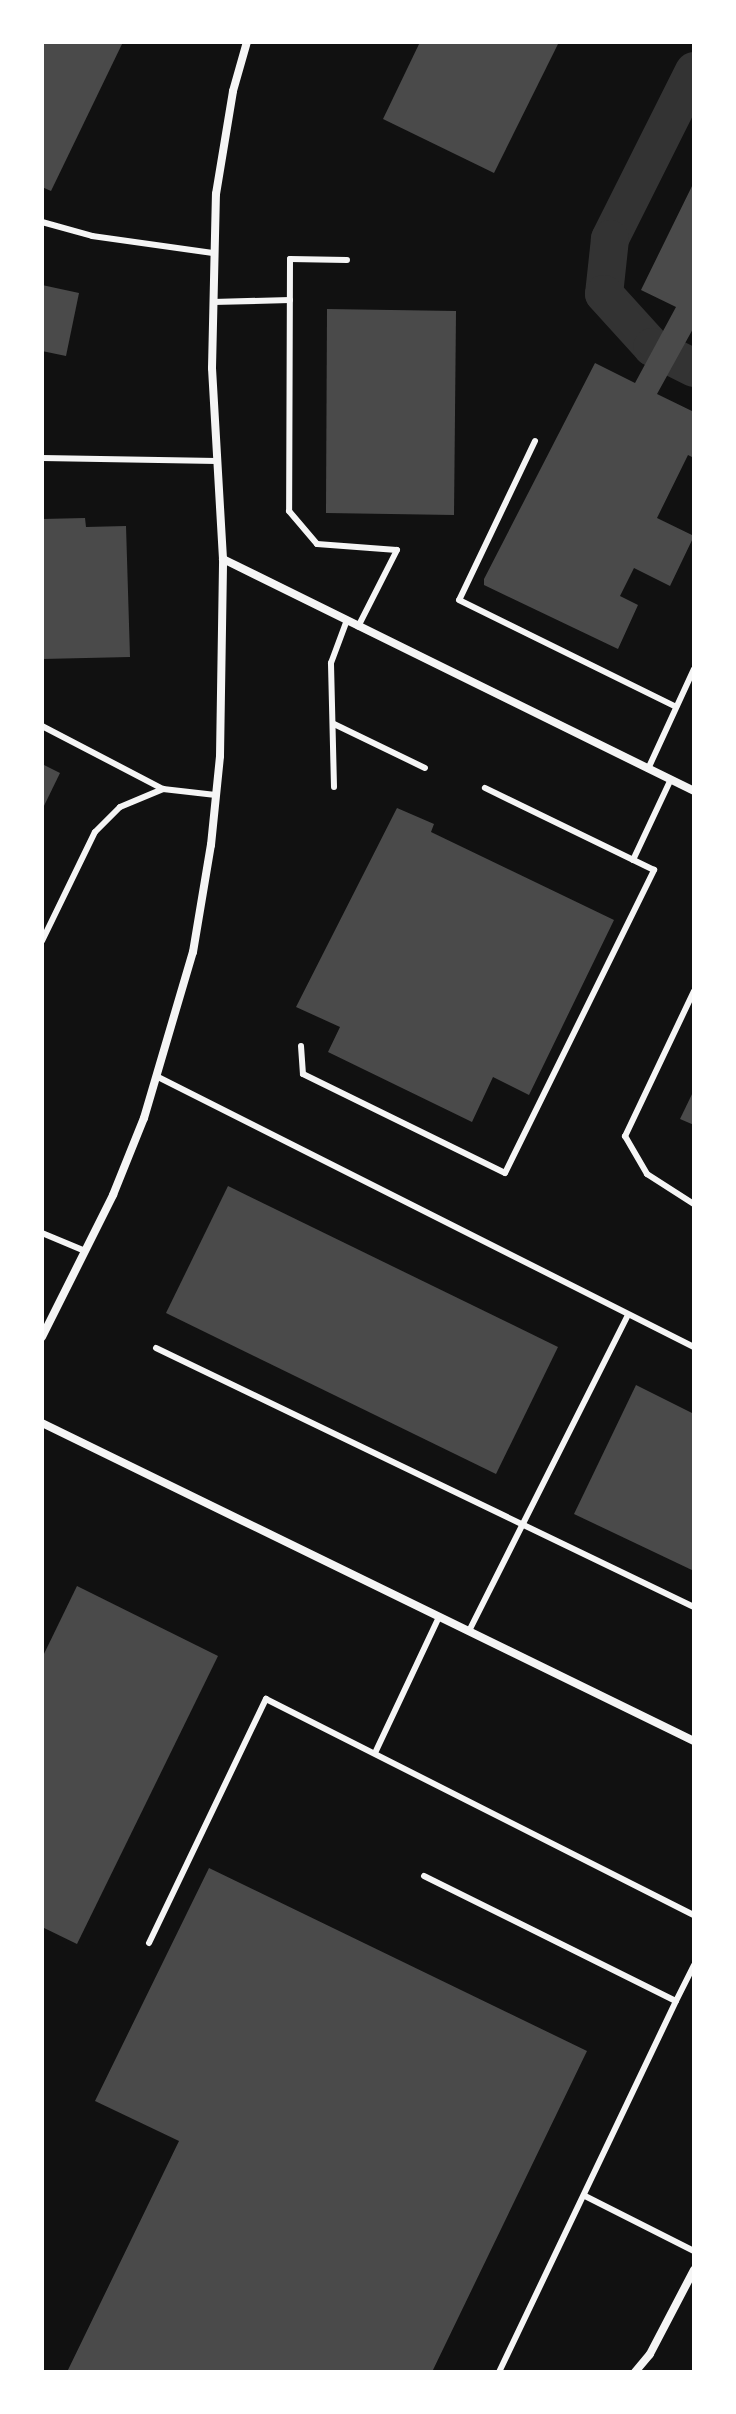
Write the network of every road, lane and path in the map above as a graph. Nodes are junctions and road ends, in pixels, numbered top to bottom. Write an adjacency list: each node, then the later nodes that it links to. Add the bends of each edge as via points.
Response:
1 (247, 42): 3 (street, via 225,129)
2 (42, 222): 3 (lane, via 92,236)
3 (213, 253): 6 (street)
4 (347, 260): 5 (lane, via 290,259)
5 (290, 300): 6 (lane); 12 (lane, via 289,511 317,544 397,550)
6 (213, 302): 9 (street)
7 (535, 441): 14 (lane, via 459,600)
8 (42, 458): 9 (lane)
9 (217, 461): 10 (street)
10 (223, 559): 11 (street); 24 (street)
11 (347, 620): 12 (street); 15 (lane, via 331,663)
12 (358, 627): 18 (street)
13 (694, 669): 14 (lane)
14 (676, 707): 18 (lane)
15 (334, 724): 17 (lane); 20 (lane)
16 (42, 726): 22 (lane)
17 (425, 768)
18 (648, 769): 19 (street)
19 (671, 779): 23 (street); 25 (lane)
20 (334, 787)
21 (485, 788): 25 (lane)
22 (163, 789): 24 (lane); 26 (lane, via 120,807 95,832)
23 (694, 791)
24 (216, 795): 29 (street, via 193,952)
25 (633, 860): 28 (lane, via 654,870 505,1173 303,1074)
26 (42, 941)
27 (694, 991): 30 (lane, via 625,1136 647,1174)
28 (301, 1046)
29 (158, 1077): 32 (street, via 113,1195); 33 (lane)
30 (694, 1204)
31 (42, 1233): 32 (lane)
32 (85, 1251): 34 (street)
33 (628, 1315): 35 (lane); 38 (lane)
34 (42, 1337)
35 (694, 1347)
36 (156, 1348): 38 (lane)
37 (42, 1423): 40 (street)
38 (525, 1524): 39 (lane); 41 (lane)
39 (694, 1607)
40 (439, 1617): 41 (street); 43 (lane)
41 (469, 1631): 42 (street)
42 (694, 1741)
43 (375, 1753): 45 (lane); 46 (lane, via 266,1699)
44 (424, 1876): 48 (lane)
45 (694, 1915)
46 (149, 1943)
47 (694, 1965): 48 (lane)
48 (676, 2001): 49 (lane)
49 (585, 2196): 50 (lane); 52 (lane)
50 (694, 2251)
51 (694, 2270): 53 (street)
52 (499, 2372)
53 (635, 2372)

